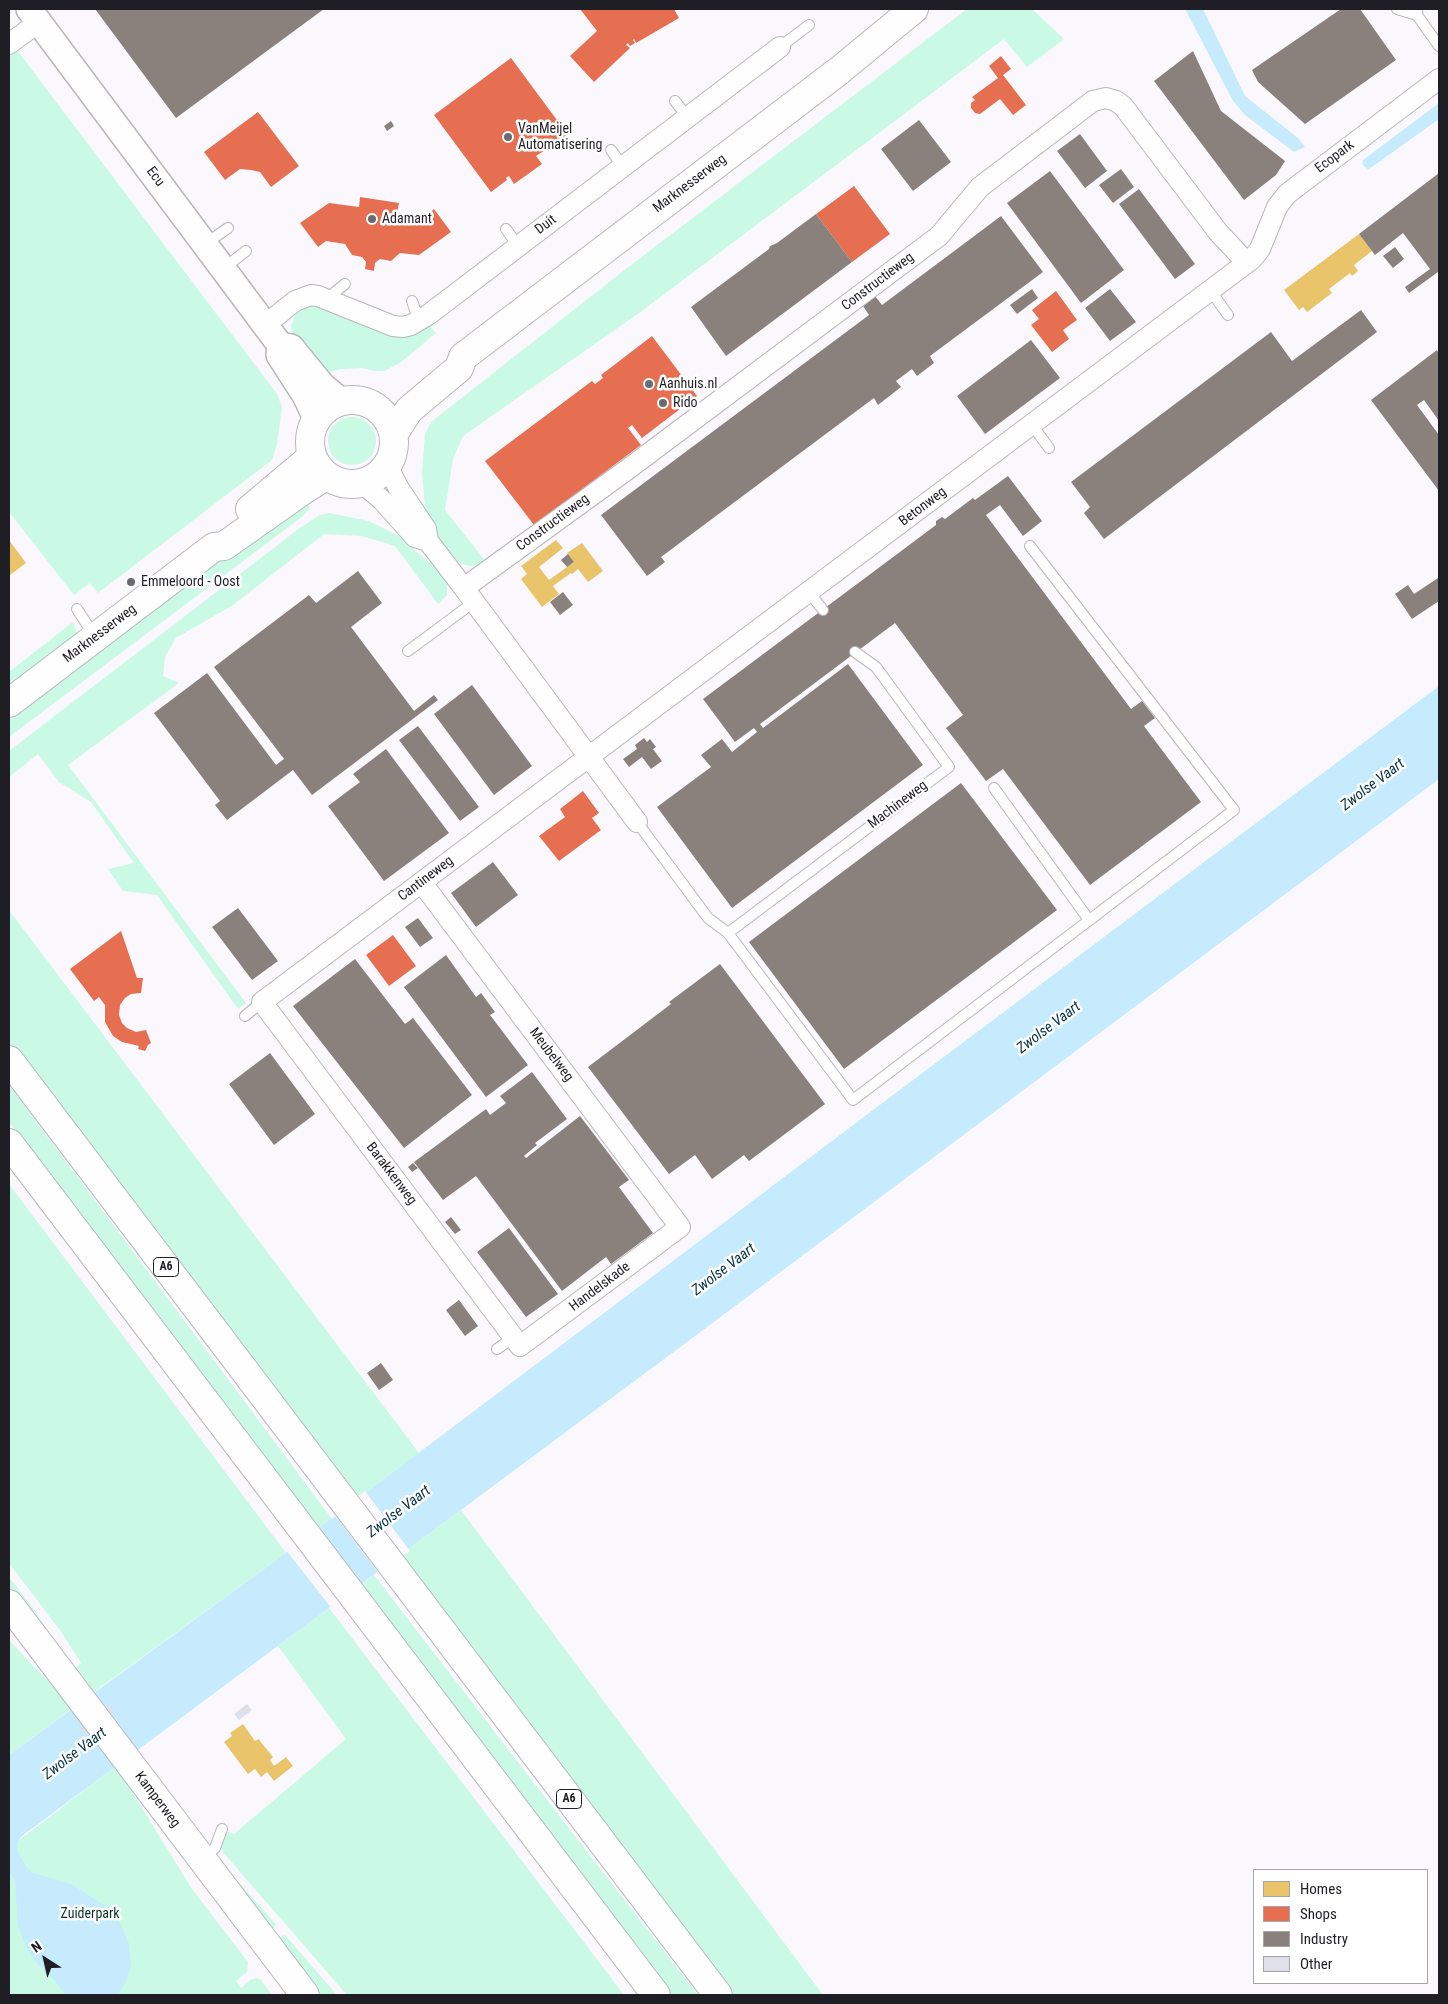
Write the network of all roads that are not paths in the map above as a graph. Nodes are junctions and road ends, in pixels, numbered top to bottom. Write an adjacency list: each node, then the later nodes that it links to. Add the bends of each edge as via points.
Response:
1 (914, 9): 29 (main road, Marknesserweg, via 840,70)
2 (1397, 9): 3 (lane)
3 (1417, 12): 7 (lane)
4 (34, 15): 6 (street); 16 (street, Ecu)
5 (808, 25): 8 (lane, Duit)
6 (9, 44)
7 (1439, 46)
8 (780, 47): 11 (street, Duit)
9 (1439, 79): 19 (street, Ecopark, via 1287,194 1277,207)
10 (675, 101): 11 (lane)
11 (688, 118): 13 (street, Duit)
12 (611, 150): 13 (lane)
13 (623, 167): 17 (street, Duit)
14 (228, 228): 16 (lane)
15 (506, 229): 17 (lane)
16 (205, 244): 20 (street, Ecu)
17 (518, 246): 26 (street, Duit)
18 (246, 251): 20 (lane)
19 (1251, 260): 22 (street, Betonweg); 44 (street, Constructieweg, via 1218,232 1123,106 1106,98 1093,102 980,187 940,236 628,469)
20 (223, 268): 27 (street, Ecu)
21 (345, 284): 23 (lane, via 334,293)
22 (1210, 290): 25 (lane); 33 (street, Betonweg)
23 (331, 301): 26 (street, Duit, via 393,326 407,327); 27 (street, Duit, via 315,295 304,296)
24 (412, 301): 26 (lane)
25 (1228, 315)
26 (419, 321)
27 (265, 325): 28 (street, Ecu)
28 (280, 345): 30 (street, Ecu, via 291,347 322,385); 32 (street, Ecu, via 279,355)
29 (463, 357): 31 (main road, Marknesserweg, via 452,357 398,394); 34 (main road, Marknesserweg, via 459,368 409,410)
30 (341, 401): 31 (main road, via 357,399); 32 (main road, via 327,407)
31 (373, 404): 34 (main road, via 386,416)
32 (316, 419): 36 (main road, via 310,435)
33 (1032, 424): 35 (lane); 43 (street, Betonweg)
34 (394, 433): 37 (main road, via 395,444)
35 (1049, 448)
36 (311, 453): 38 (main road, via 318,467); 42 (main road, Marknesserweg, via 307,461 217,536)
37 (389, 463): 39 (main road, via 378,476); 40 (street, via 398,487 426,529)
38 (329, 477): 39 (main road, via 345,484); 42 (main road, Marknesserweg, via 302,491 224,546)
39 (362, 483): 40 (street, via 415,537)
40 (428, 541): 44 (street)
41 (1030, 546): 55 (lane, via 1234,810)
42 (214, 547): 47 (main road, Marknesserweg)
43 (810, 592): 46 (lane); 51 (street, Betonweg)
44 (469, 595): 48 (lane); 51 (street)
45 (77, 609): 47 (lane)
46 (823, 610)
47 (96, 637): 50 (main road, Marknesserweg)
48 (408, 651)
49 (856, 652): 56 (lane, Machineweg, via 876,667 949,767)
50 (9, 703)
51 (590, 757): 53 (street); 54 (street, Cantineweg)
52 (994, 788): 55 (lane)
53 (638, 822): 56 (lane, via 708,918)
54 (422, 883): 57 (street, Cantineweg); 61 (street, Meubelweg)
55 (1089, 920): 56 (lane, via 853,1100)
56 (728, 933)
57 (262, 1002): 58 (lane); 62 (street, Barakkenweg)
58 (245, 1016)
59 (9, 1060): 69 (main road, A6)
60 (9, 1143): 68 (main road)
61 (680, 1228): 62 (street, Handelskade)
62 (517, 1341): 63 (lane)
63 (497, 1349)
64 (9, 1604): 66 (main road, Kamperweg)
65 (222, 1829): 66 (lane, via 214,1848)
66 (201, 1858): 67 (main road, Kamperweg)
67 (305, 1995)
68 (656, 1995)
69 (718, 1995)

